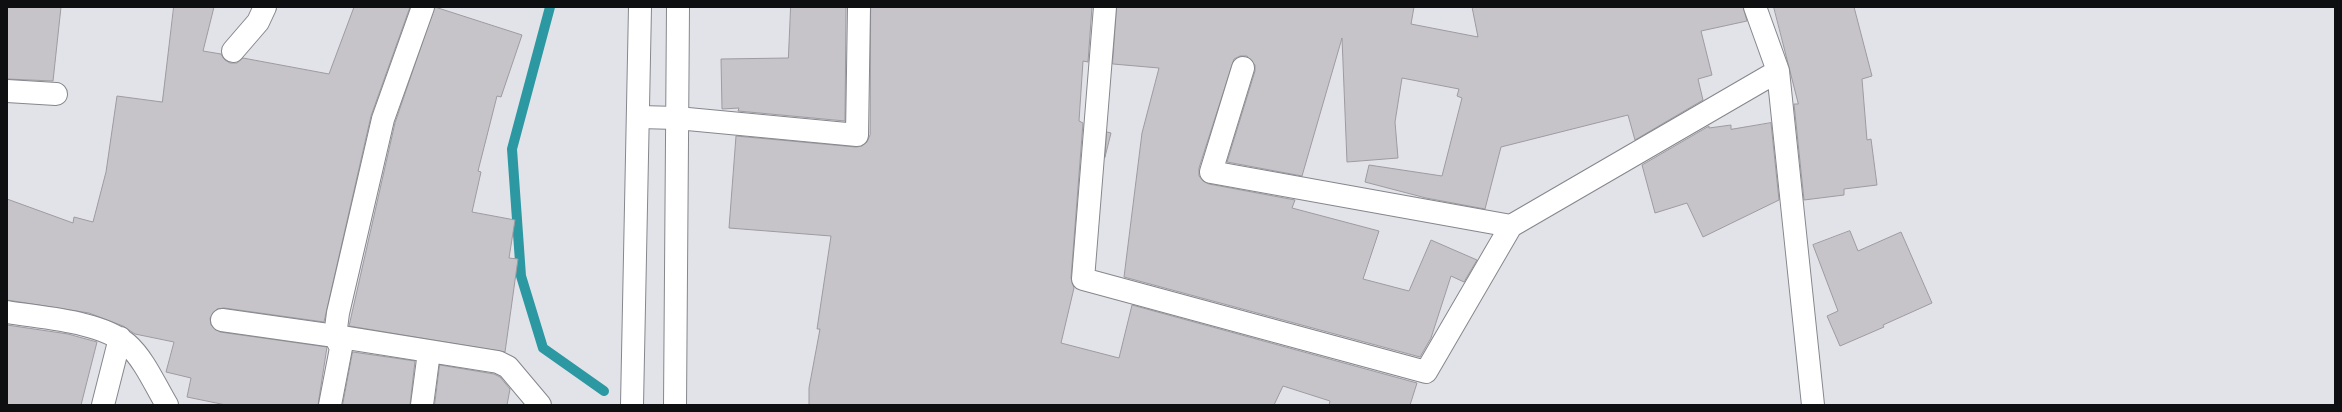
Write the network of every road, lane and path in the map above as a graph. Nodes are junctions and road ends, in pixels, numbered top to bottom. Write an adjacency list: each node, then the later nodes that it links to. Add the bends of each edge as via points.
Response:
1 (265, 7): 8 (street, via 258,22)
2 (423, 7): 18 (street, via 383,119 338,313)
3 (640, 7): 13 (street)
4 (678, 7): 14 (street)
5 (859, 7): 14 (street, via 857,135)
6 (1105, 7): 15 (street, via 1083,279 1426,372)
7 (1755, 7): 10 (street)
8 (233, 51)
9 (1243, 68): 15 (street, via 1211,172)
10 (1778, 70): 15 (street); 28 (street)
11 (7, 91): 12 (street)
12 (56, 94)
13 (640, 117): 14 (street); 26 (street)
14 (677, 118): 27 (street)
15 (1511, 226)
16 (7, 312): 19 (street, via 99,328)
17 (222, 320): 18 (street)
18 (336, 336): 20 (street); 23 (street, via 341,348)
19 (120, 338): 21 (street); 22 (street, via 144,366)
20 (429, 352): 24 (street); 25 (street, via 498,362 508,367)
21 (103, 405)
22 (167, 405)
23 (330, 405)
24 (422, 405)
25 (540, 405)
26 (632, 405)
27 (675, 405)
28 (1813, 405)

